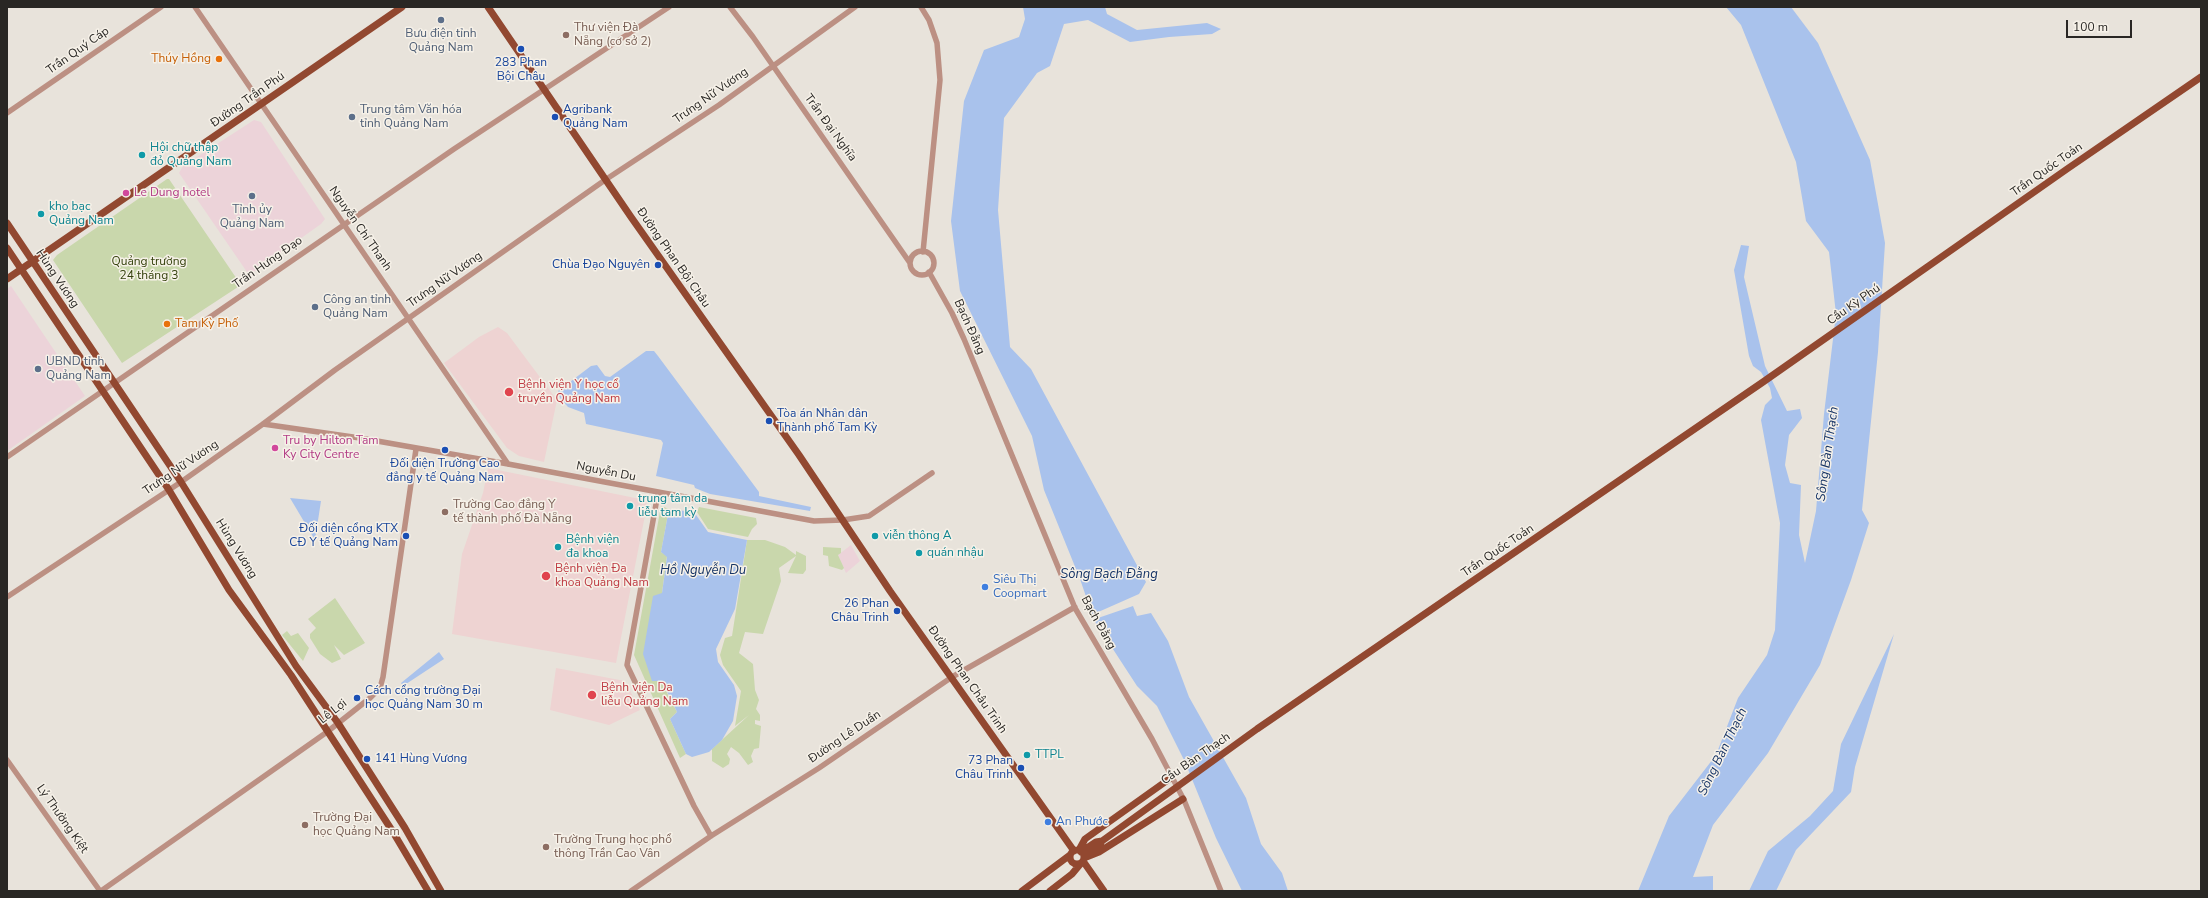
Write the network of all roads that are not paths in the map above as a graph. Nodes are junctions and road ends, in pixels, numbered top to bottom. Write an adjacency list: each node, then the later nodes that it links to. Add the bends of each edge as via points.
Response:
1 (161, 7): 13 (street, Trần Quý Cáp)
2 (195, 7): 12 (street, Nguyễn Chí Thanh)
3 (402, 7): 12 (main road, Đường Trần Phú)
4 (488, 7): 11 (main road, Đường Phan Bội Châu)
5 (670, 7): 11 (street, Trần Hưng Đạo)
6 (730, 7): 9 (street, Trần Đại Nghĩa)
7 (855, 7): 9 (street, Trưng Nữ Vương)
8 (921, 7): 18 (street, via 929,20 937,43 940,80)
9 (773, 66): 14 (street, Trưng Nữ Vương); 20 (street, Trần Đại Nghĩa)
10 (2201, 77): 24 (main road, Trần Quốc Toản)
11 (544, 90): 14 (main road, Đường Phan Bội Châu); 16 (street, Trần Hưng Đạo)
12 (261, 104): 16 (street, Nguyễn Chí Thanh); 19 (main road, Đường Trần Phú)
13 (7, 113)
14 (605, 180): 25 (street, Trưng Nữ Vương); 37 (main road, Đường Phan Bội Châu)
15 (7, 223): 19 (main road, Hùng Vương)
16 (343, 224): 25 (street, Nguyễn Chí Thanh); 27 (street, Trần Hưng Đạo)
17 (7, 248): 21 (main road, Hùng Vương)
18 (923, 252): 20 (street, via 915,253); 22 (street, via 932,258 933,265)
19 (32, 262): 21 (main road, Đường Trần Phú); 27 (main road, Hùng Vương)
20 (910, 263): 22 (street, via 912,270 918,274)
21 (20, 270): 23 (main road, Đường Trần Phú); 28 (main road, Hùng Vương)
22 (929, 272): 39 (street, Bạch Đằng, via 964,339)
23 (7, 279)
24 (1906, 283): 26 (main road, Cầu Kỳ Phú)
25 (409, 319): 29 (street, Trưng Nữ Vương, via 329,374); 32 (street, Nguyễn Chí Thanh)
26 (1773, 376): 43 (main road, Trần Quốc Toản)
27 (114, 382): 28 (street, Trần Hưng Đạo); 34 (main road, Hùng Vương)
28 (102, 390): 31 (street, Trần Hưng Đạo); 35 (main road, Hùng Vương)
29 (263, 424): 30 (street, Nguyễn Du); 34 (street, Trưng Nữ Vương)
30 (416, 449): 32 (street, Nguyễn Du); 41 (street, Lê Lợi, via 380,688)
31 (7, 457)
32 (508, 464): 36 (street, Nguyễn Du)
33 (932, 473): 37 (street, Nguyễn Du, via 869,516)
34 (181, 482): 35 (street, Trưng Nữ Vương); 41 (main road, Hùng Vương, via 296,666)
35 (169, 490): 38 (street, Trưng Nữ Vương); 42 (main road, Hùng Vương, via 229,590 291,675)
36 (658, 492): 37 (street, Nguyễn Du, via 814,521); 47 (street, via 627,665)
37 (843, 520): 40 (main road, Đường Phan Châu Trinh, via 890,592)
38 (7, 597)
39 (1074, 607): 40 (street, Đường Lê Duẩn); 45 (street, Bạch Đằng)
40 (952, 677): 47 (street, Đường Lê Duẩn, via 819,768); 48 (main road, Đường Phan Châu Trinh)
41 (338, 723): 42 (street, Lê Lợi); 51 (main road, Hùng Vương, via 405,828)
42 (327, 732): 49 (street, Lê Lợi); 50 (main road, Hùng Vương, via 393,832)
43 (1245, 738): 48 (main road, Cầu Bàn Thạch, via 1159,798 1102,841 1099,846)
44 (7, 760): 49 (street, Lý Thường Kiệt)
45 (1172, 777): 46 (street, Bạch Đằng); 48 (main road, via 1085,839)
46 (1183, 799): 48 (main road, via 1099,852); 56 (street, Bạch Đằng)
47 (710, 836): 52 (street, Đường Lê Duẩn)
48 (1080, 856): 53 (main road); 54 (main road, via 1072,874); 55 (main road, Đường Phan Châu Trinh)
49 (100, 891)
50 (428, 891)
51 (441, 891)
52 (631, 891)
53 (1022, 891)
54 (1050, 891)
55 (1104, 891)
56 (1221, 891)

